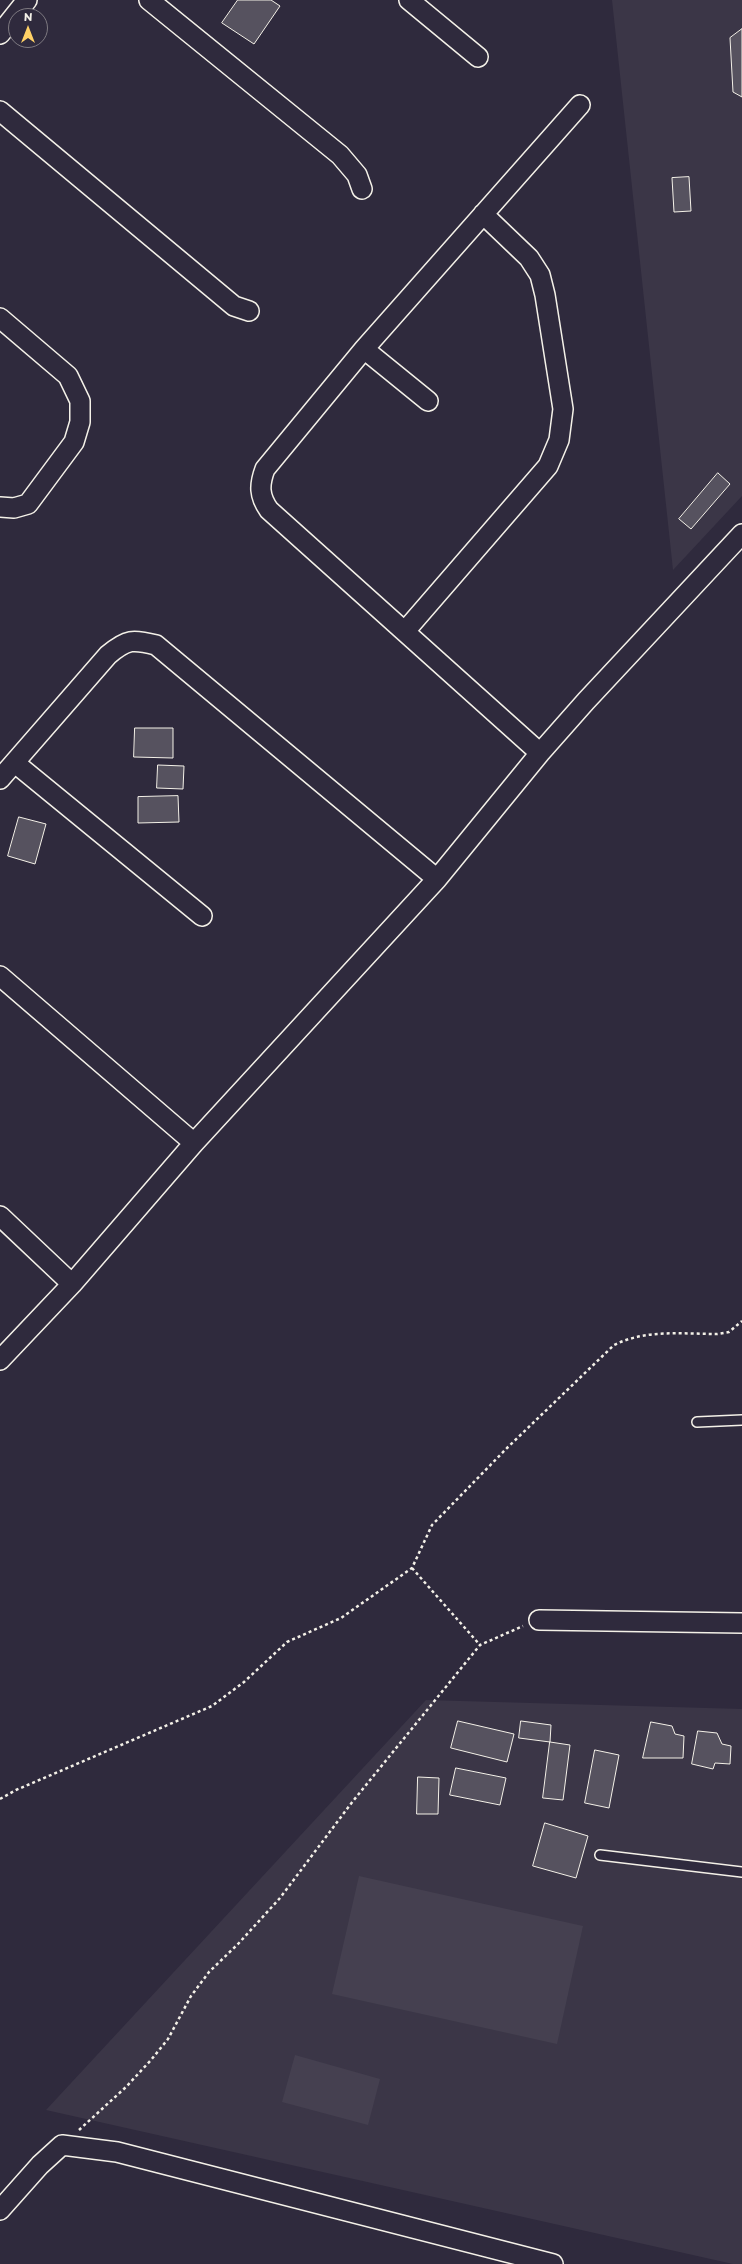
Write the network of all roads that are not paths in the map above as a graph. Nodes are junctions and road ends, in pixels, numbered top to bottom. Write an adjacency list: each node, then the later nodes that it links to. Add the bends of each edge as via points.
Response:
1 (27, 0): 4 (street)
2 (149, 0): 8 (street, via 340,155 357,175)
3 (409, 0): 5 (street)
4 (0, 34)
5 (478, 57)
6 (580, 105): 9 (street)
7 (0, 111): 10 (street, via 234,306)
8 (362, 189)
9 (484, 214): 12 (street); 16 (street, via 529,258 540,275 563,409 559,440 548,466)
10 (249, 311)
11 (0, 318): 14 (street, via 68,376 80,401 80,422 74,442 28,504 14,508)
12 (364, 349): 13 (street); 16 (street, via 265,469 260,482 262,500 269,510)
13 (428, 401)
14 (0, 507)
15 (742, 534): 17 (street)
16 (406, 630): 17 (street)
17 (540, 753): 20 (street)
18 (15, 763): 19 (street); 20 (street, via 108,655 122,643 137,640 156,645); 21 (street)
19 (0, 779)
20 (437, 879): 23 (street)
21 (202, 916)
22 (0, 976): 23 (street)
23 (194, 1143): 25 (street)
24 (0, 1216): 25 (street)
25 (72, 1284): 26 (street)
26 (0, 1360)
27 (742, 1420): 28 (lane)
28 (696, 1422)
29 (539, 1620): 30 (street)
30 (742, 1623)
31 (600, 1855): 32 (lane)
32 (742, 1872)
33 (0, 2210): 34 (street, via 40,2165 62,2145 117,2152)
34 (553, 2264)

